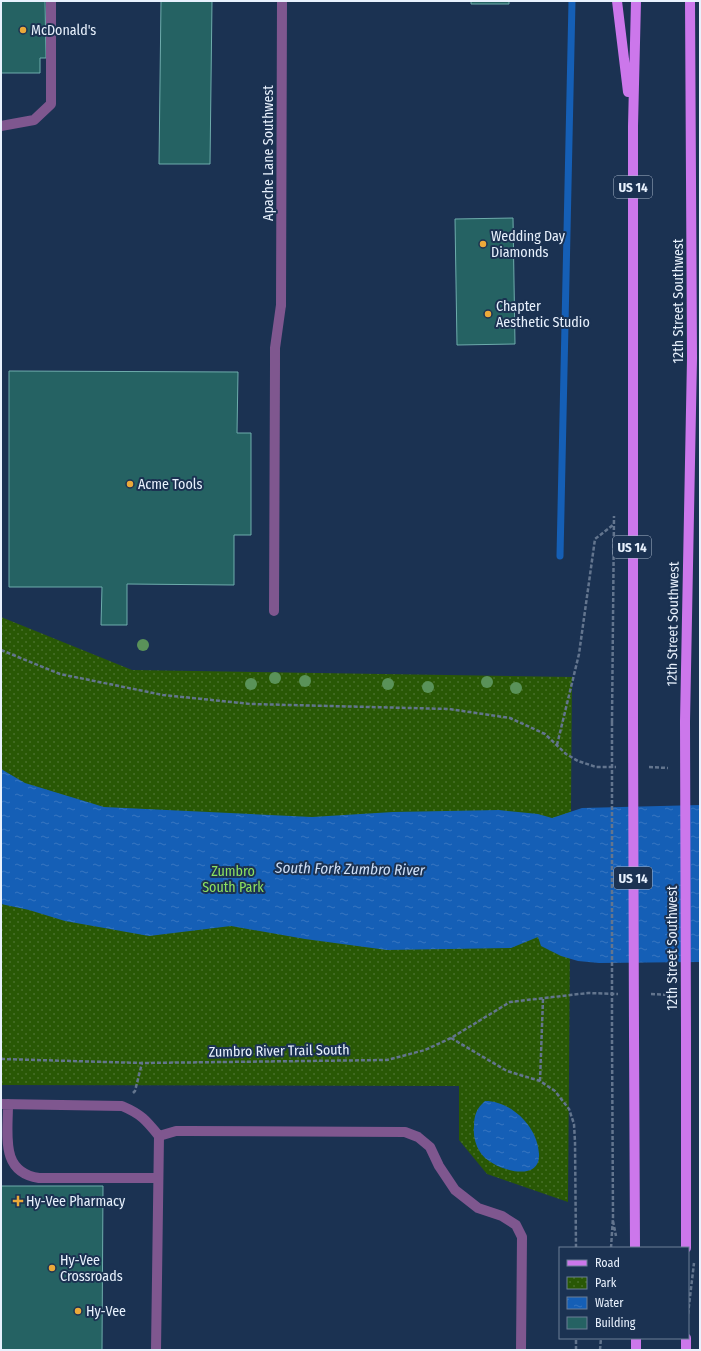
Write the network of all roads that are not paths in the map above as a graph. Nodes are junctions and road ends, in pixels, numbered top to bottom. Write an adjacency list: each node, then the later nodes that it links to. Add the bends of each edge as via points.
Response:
1 (51, 1): 6 (street, via 51,104 34,120)
2 (282, 1): 8 (street, Apache Lane Southwest, via 281,305 275,348)
3 (617, 1): 7 (main road)
4 (636, 1): 7 (main road, US 14)
5 (688, 1): 13 (main road, 12th Street Southwest, bridge, via 692,358 685,722)
6 (1, 126)
7 (633, 126): 12 (main road, US 14, bridge)
8 (274, 611)
9 (5, 1104): 10 (street, via 122,1106 147,1120); 11 (street, via 7,1151 12,1165 29,1177)
10 (159, 1136): 11 (street); 17 (street, via 187,1131 405,1132 418,1137 430,1147 455,1190 478,1208 502,1216 516,1225 522,1237)
11 (158, 1178): 16 (street)
12 (635, 1247)
13 (686, 1247)
14 (636, 1339): 18 (main road)
15 (686, 1339): 19 (main road)
16 (156, 1350)
17 (521, 1350)
18 (636, 1350)
19 (686, 1350)

